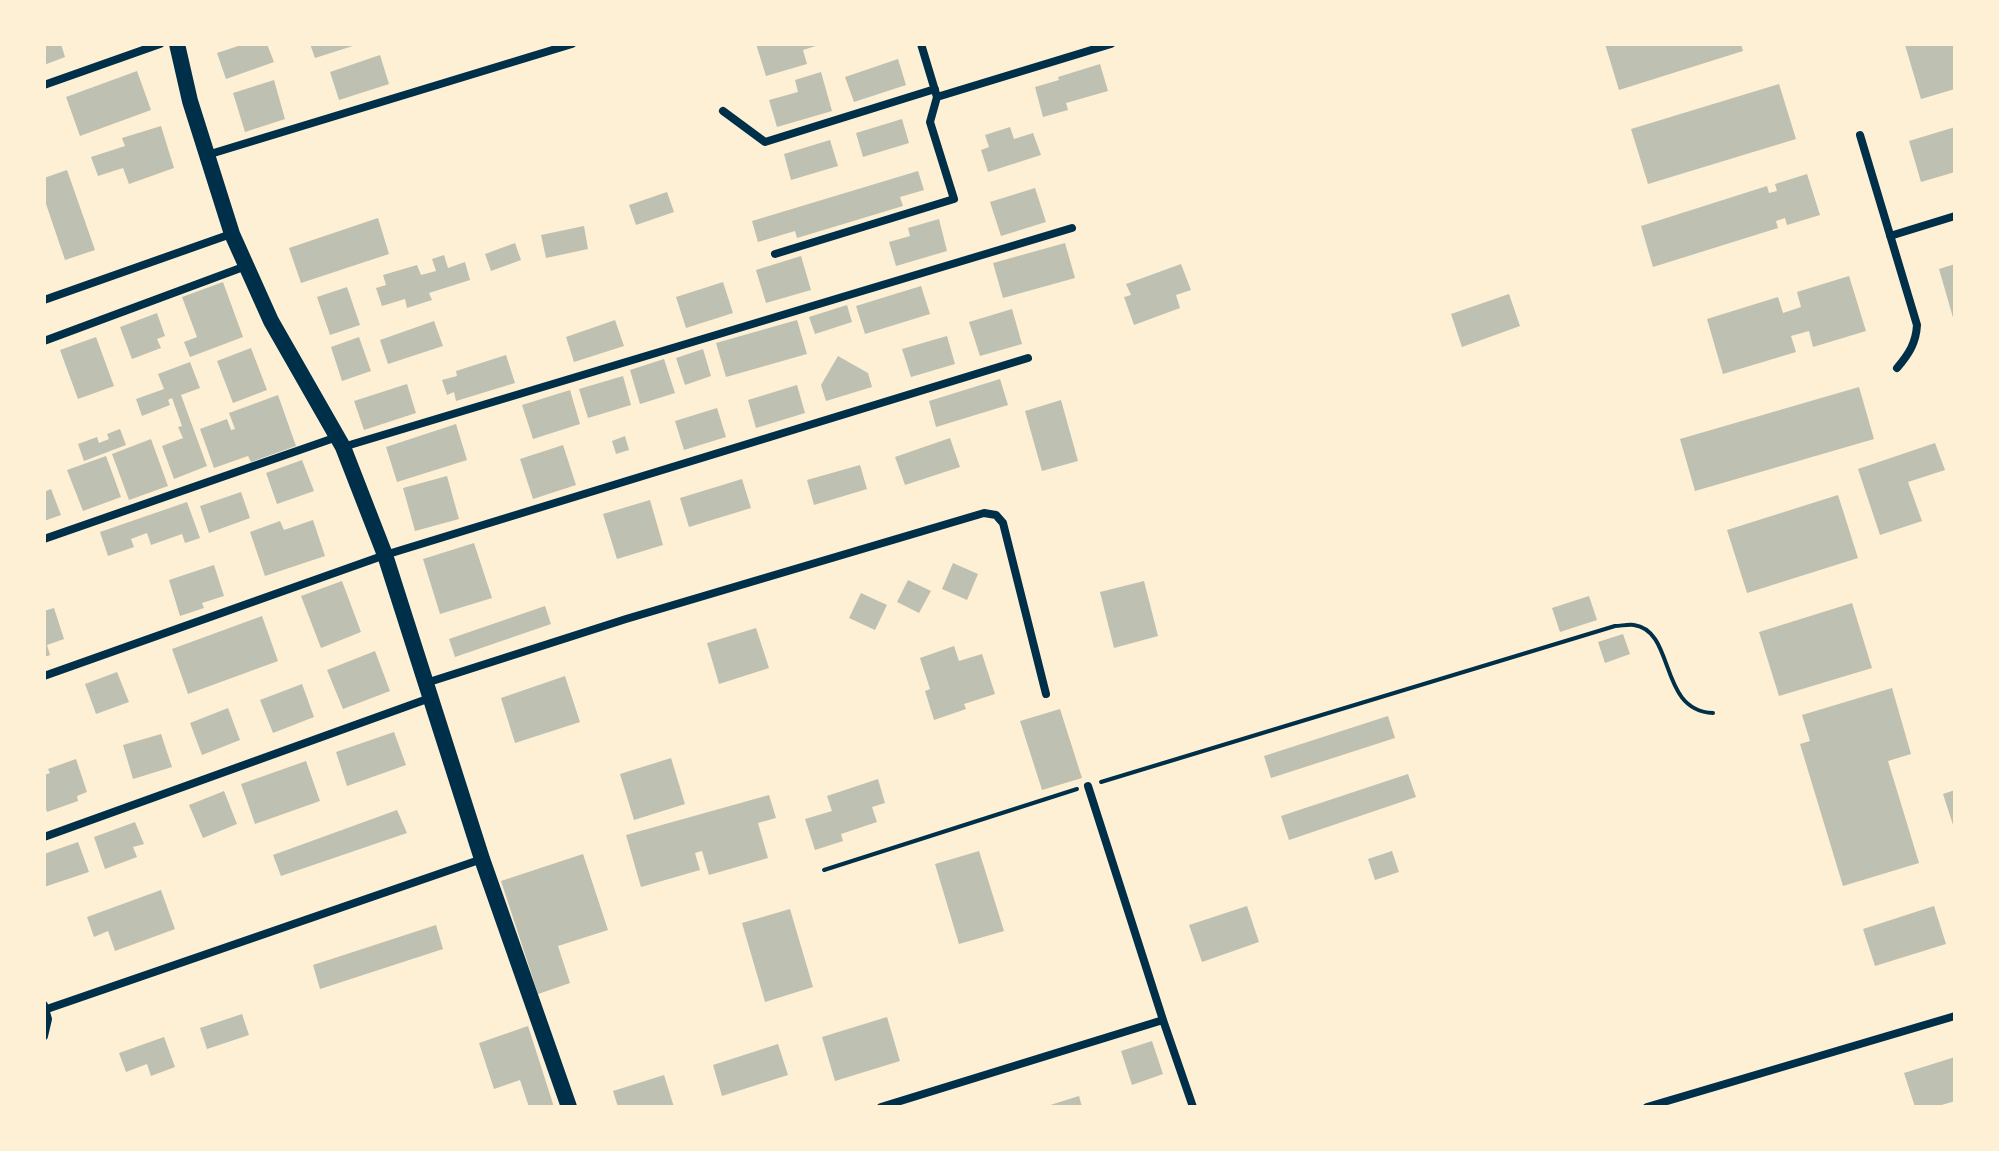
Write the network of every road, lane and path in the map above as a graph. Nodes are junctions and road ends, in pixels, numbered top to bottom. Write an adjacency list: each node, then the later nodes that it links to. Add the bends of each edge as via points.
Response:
1 (160, 44): 6 (street)
2 (572, 44): 10 (street)
3 (921, 44): 7 (street)
4 (1111, 44): 7 (street)
5 (182, 45): 10 (main road)
6 (44, 85)
7 (936, 93): 8 (street, via 765,142); 15 (street, via 930,122 954,199)
8 (723, 111)
9 (1860, 135): 14 (street)
10 (207, 155): 13 (main road)
11 (1955, 216): 14 (street)
12 (1072, 228): 21 (street)
13 (232, 234): 16 (main road); 17 (street)
14 (1890, 236): 20 (street, via 1917,325 1910,353)
15 (775, 254)
16 (246, 266): 18 (street); 21 (main road)
17 (44, 300)
18 (44, 341)
19 (1028, 358): 23 (street)
20 (1897, 368)
21 (340, 442): 22 (street); 23 (main road)
22 (44, 539)
23 (385, 555): 24 (street); 25 (main road)
24 (44, 676)
25 (429, 690): 26 (street, via 626,619 984,513 1003,523); 29 (street); 30 (main road)
26 (1046, 694)
27 (1713, 713): 28 (path, via 1700,713 1681,700 1648,632 1636,625 1615,626)
28 (1088, 786): 31 (path); 34 (street)
29 (44, 837)
30 (482, 859): 32 (street); 36 (main road)
31 (824, 870)
32 (45, 1007): 35 (street)
33 (1955, 1016): 39 (street)
34 (1163, 1020): 37 (street); 38 (street)
35 (44, 1036)
36 (569, 1107)
37 (881, 1107)
38 (1193, 1107)
39 (1647, 1107)

